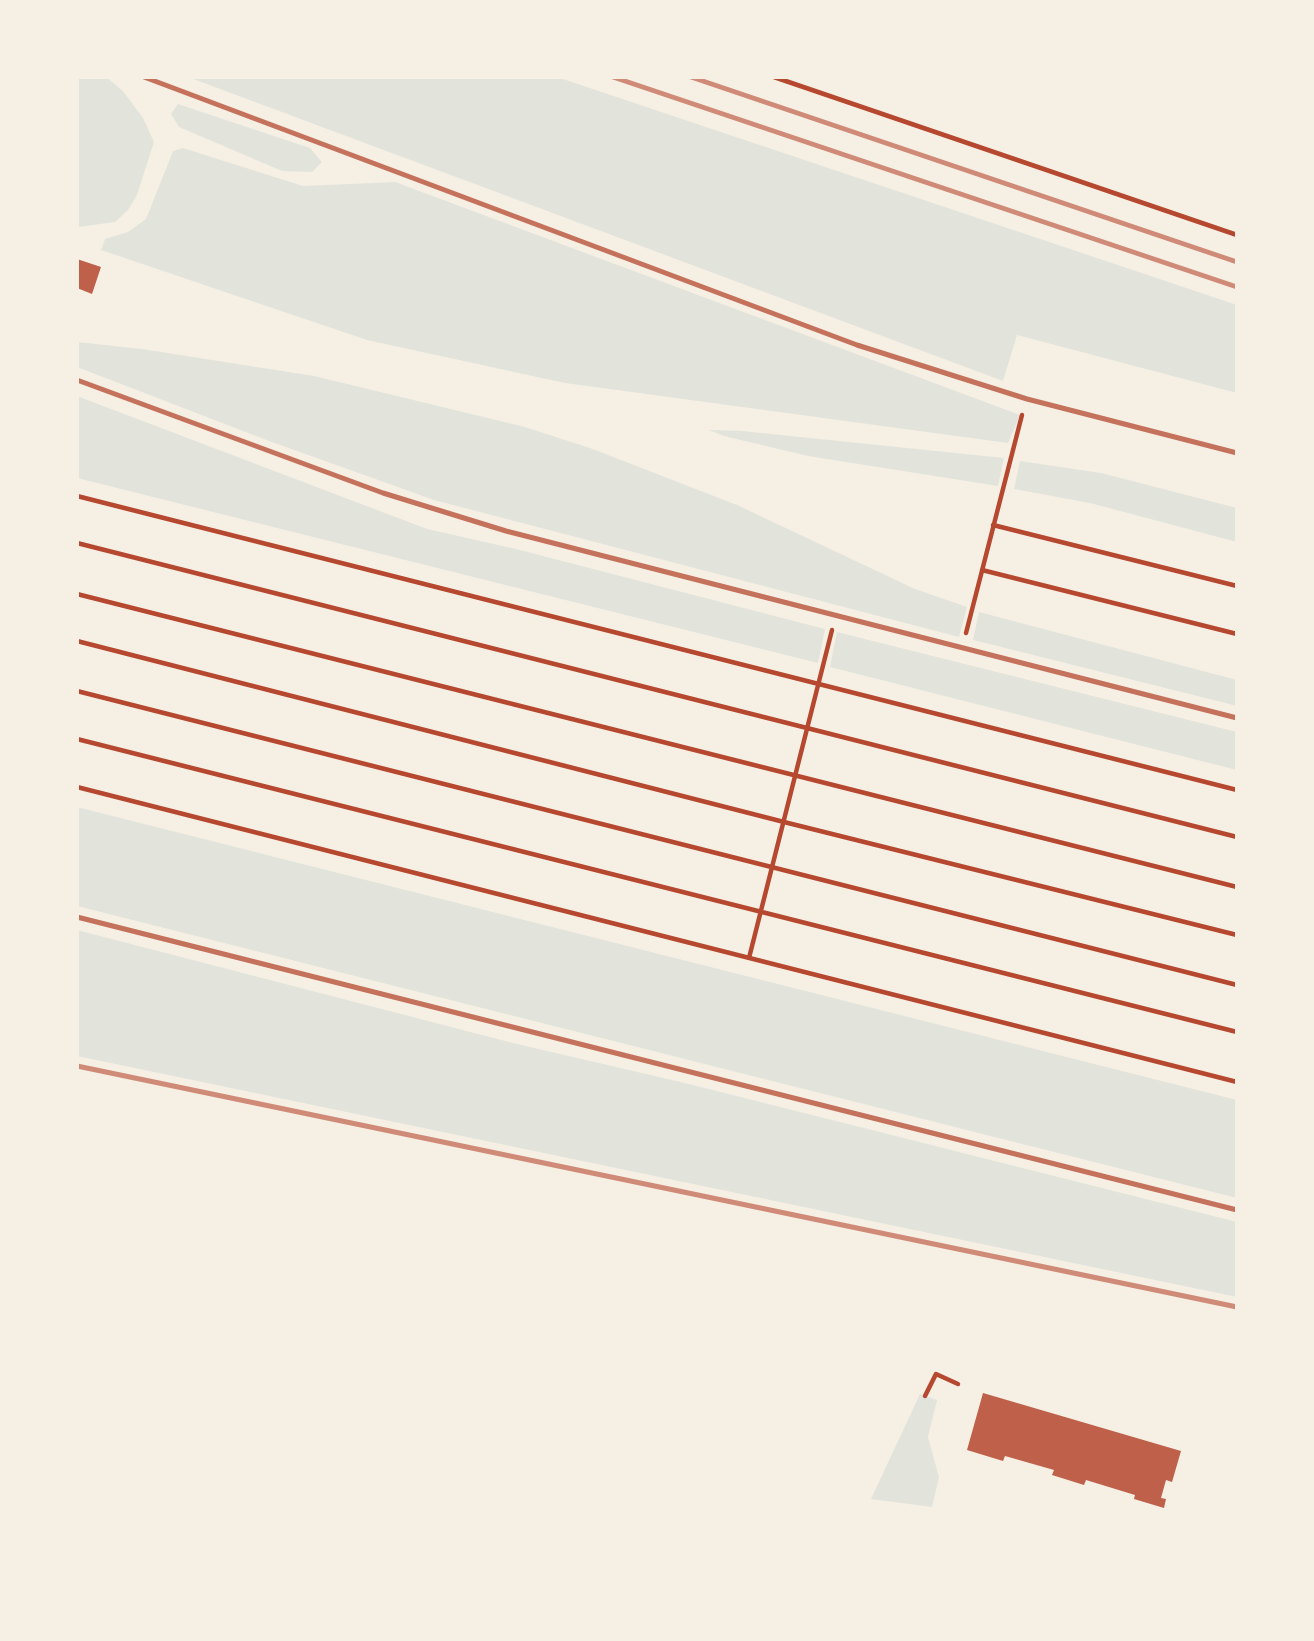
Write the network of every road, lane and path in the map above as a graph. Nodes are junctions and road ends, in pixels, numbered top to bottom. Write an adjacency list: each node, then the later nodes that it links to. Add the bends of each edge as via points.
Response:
1 (144, 77): 5 (lane, via 857,345)
2 (774, 77): 3 (path)
3 (1237, 235)
4 (77, 380): 13 (lane, via 383,493 506,531)
5 (1027, 399): 6 (lane); 8 (path)
6 (1237, 453)
7 (77, 496): 17 (path)
8 (993, 525): 10 (path); 11 (path)
9 (77, 543): 20 (path)
10 (982, 570): 14 (path); 16 (path)
11 (1237, 586)
12 (77, 594): 22 (path)
13 (835, 615): 16 (lane); 17 (path)
14 (1237, 634)
15 (77, 641): 25 (path)
16 (962, 648): 19 (lane)
17 (819, 684): 20 (path); 24 (path)
18 (77, 691): 27 (path)
19 (1237, 718)
20 (807, 728): 22 (path); 26 (path)
21 (77, 739): 29 (path)
22 (796, 775): 25 (path); 28 (path)
23 (77, 787): 32 (path)
24 (1237, 790)
25 (784, 822): 27 (path); 31 (path)
26 (1237, 837)
27 (772, 866): 29 (path); 33 (path)
28 (1237, 887)
29 (762, 912): 32 (path); 34 (path)
30 (77, 917): 36 (lane)
31 (1237, 934)
32 (749, 958): 35 (path)
33 (1237, 985)
34 (1237, 1032)
35 (1237, 1082)
36 (1237, 1210)
37 (958, 1384): 38 (path, via 936,1374)
38 (925, 1396)

